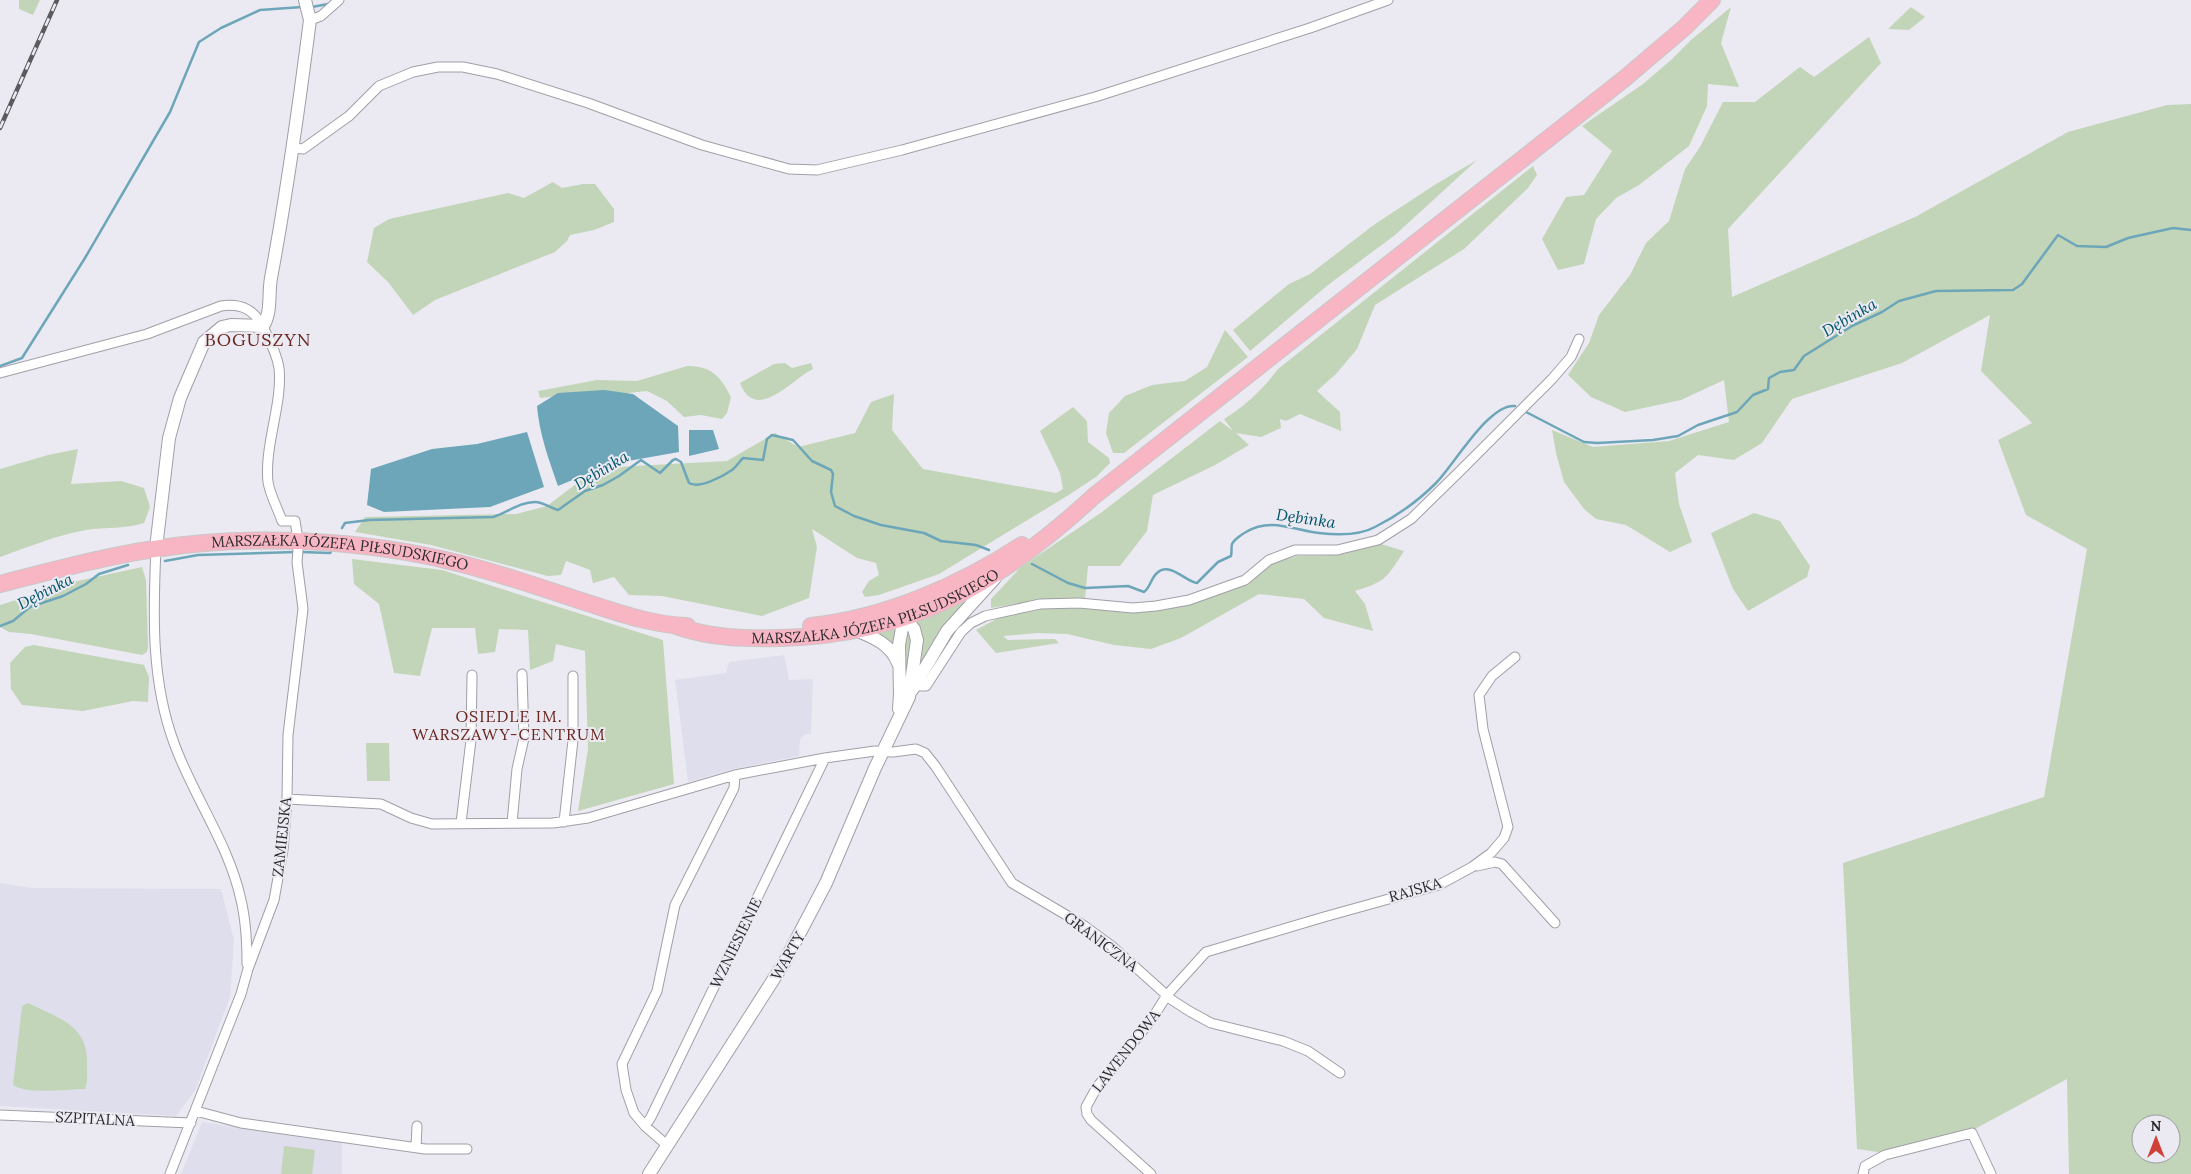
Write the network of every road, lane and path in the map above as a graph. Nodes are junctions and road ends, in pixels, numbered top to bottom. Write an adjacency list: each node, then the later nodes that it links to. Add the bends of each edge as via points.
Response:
1 (305, 0): 5 (main road)
2 (340, 0): 5 (street, via 321,16)
3 (1388, 0): 6 (street, via 1086,99 817,170 789,169 730,154 588,103 497,74 463,67 438,67 399,76 379,86 349,116 303,150)
4 (1712, 0): 13 (highway, via 1617,86)
5 (310, 20): 6 (main road)
6 (293, 148): 7 (main road, via 270,283 268,318)
7 (263, 326): 9 (street, via 250,309 233,304 221,306 147,334); 10 (street, via 279,368 268,483 282,522 295,521); 11 (main road, via 222,327 204,342 180,398 168,438)
8 (1579, 339): 24 (street, via 1571,357 1552,379 1411,519 1378,540 1337,550 1295,550 1269,560 1245,580 1189,600 1133,608 1079,603 1040,604 985,616 960,632 926,686)
9 (0, 373)
10 (297, 533)
11 (156, 548): 15 (highway, MARSZAŁKA JÓZEFA PIŁSUDSKIEGO); 18 (highway, MARSZAŁKA JÓZEFA PIŁSUDSKIEGO, via 288,541 389,549 459,564 610,611); 35 (street, via 156,659 166,720 228,861 241,899)
12 (298, 550): 29 (street, ZAMIEJSKA, via 303,609 288,735)
13 (1021, 551): 14 (highway, MARSZAŁKA JÓZEFA PIŁSUDSKIEGO); 16 (highway, MARSZAŁKA JÓZEFA PIŁSUDSKIEGO)
14 (998, 573): 16 (highway, MARSZAŁKA JÓZEFA PIŁSUDSKIEGO, via 952,598); 24 (main road, via 947,631)
15 (0, 584)
16 (902, 611): 17 (highway, MARSZAŁKA JÓZEFA PIŁSUDSKIEGO); 18 (highway, MARSZAŁKA JÓZEFA PIŁSUDSKIEGO, via 821,625); 20 (main road, WARTY); 24 (main road, WARTY, via 917,640)
17 (858, 631): 18 (highway, MARSZAŁKA JÓZEFA PIŁSUDSKIEGO, via 788,638); 20 (main road, via 883,643)
18 (722, 633)
19 (1515, 657): 33 (street, RAJSKA, via 1492,676 1478,695 1483,729 1508,827 1504,838)
20 (899, 665): 25 (main road, WARTY, via 900,694)
21 (522, 674): 32 (street, via 524,738 517,769)
22 (472, 675): 31 (street, via 471,740)
23 (574, 676): 30 (street, via 573,740)
24 (912, 692): 25 (main road, WARTY)
25 (896, 721): 26 (main road, WARTY)
26 (882, 752): 27 (street, GRANICZNA); 38 (street, GRANICZNA, via 916,749 925,753 1012,883 1083,925); 45 (main road, WARTY, via 830,874 794,946)
27 (825, 758): 28 (street, GRANICZNA); 44 (street, WZNIESIENIE)
28 (735, 775): 30 (street, GRANICZNA, via 588,818); 44 (street, via 734,788 675,904 657,990 622,1064 630,1105)
29 (287, 798): 31 (street, GRANICZNA, via 381,804 432,824); 36 (street, ZAMIEJSKA, via 276,891)
30 (564, 822): 32 (street, GRANICZNA)
31 (461, 823): 32 (street, GRANICZNA)
32 (512, 823)
33 (1472, 867): 34 (street, via 1495,862 1502,864); 38 (street, RAJSKA, via 1439,886 1206,952)
34 (1555, 923)
35 (246, 928): 36 (street, via 259,931); 37 (street)
36 (265, 928): 37 (street, ZAMIEJSKA)
37 (248, 968): 40 (street, ZAMIEJSKA)
38 (1167, 994): 39 (street, GRANICZNA, via 1211,1023 1283,1041 1308,1051); 50 (street, LAWENDOWA, via 1086,1107 1091,1120)
39 (1340, 1073)
40 (196, 1111): 42 (street, ZAMIEJSKA); 46 (street, via 241,1123)
41 (0, 1115): 42 (street, SZPITALNA)
42 (191, 1123): 48 (street, ZAMIEJSKA)
43 (417, 1126): 46 (street)
44 (645, 1126): 45 (street)
45 (668, 1146): 49 (main road, WARTY)
46 (421, 1148): 47 (street)
47 (466, 1149)
48 (170, 1174)
49 (649, 1174)
50 (1151, 1174)
51 (1863, 1174): 52 (street, via 1865,1166 1885,1155 1972,1133)
52 (1991, 1174)

